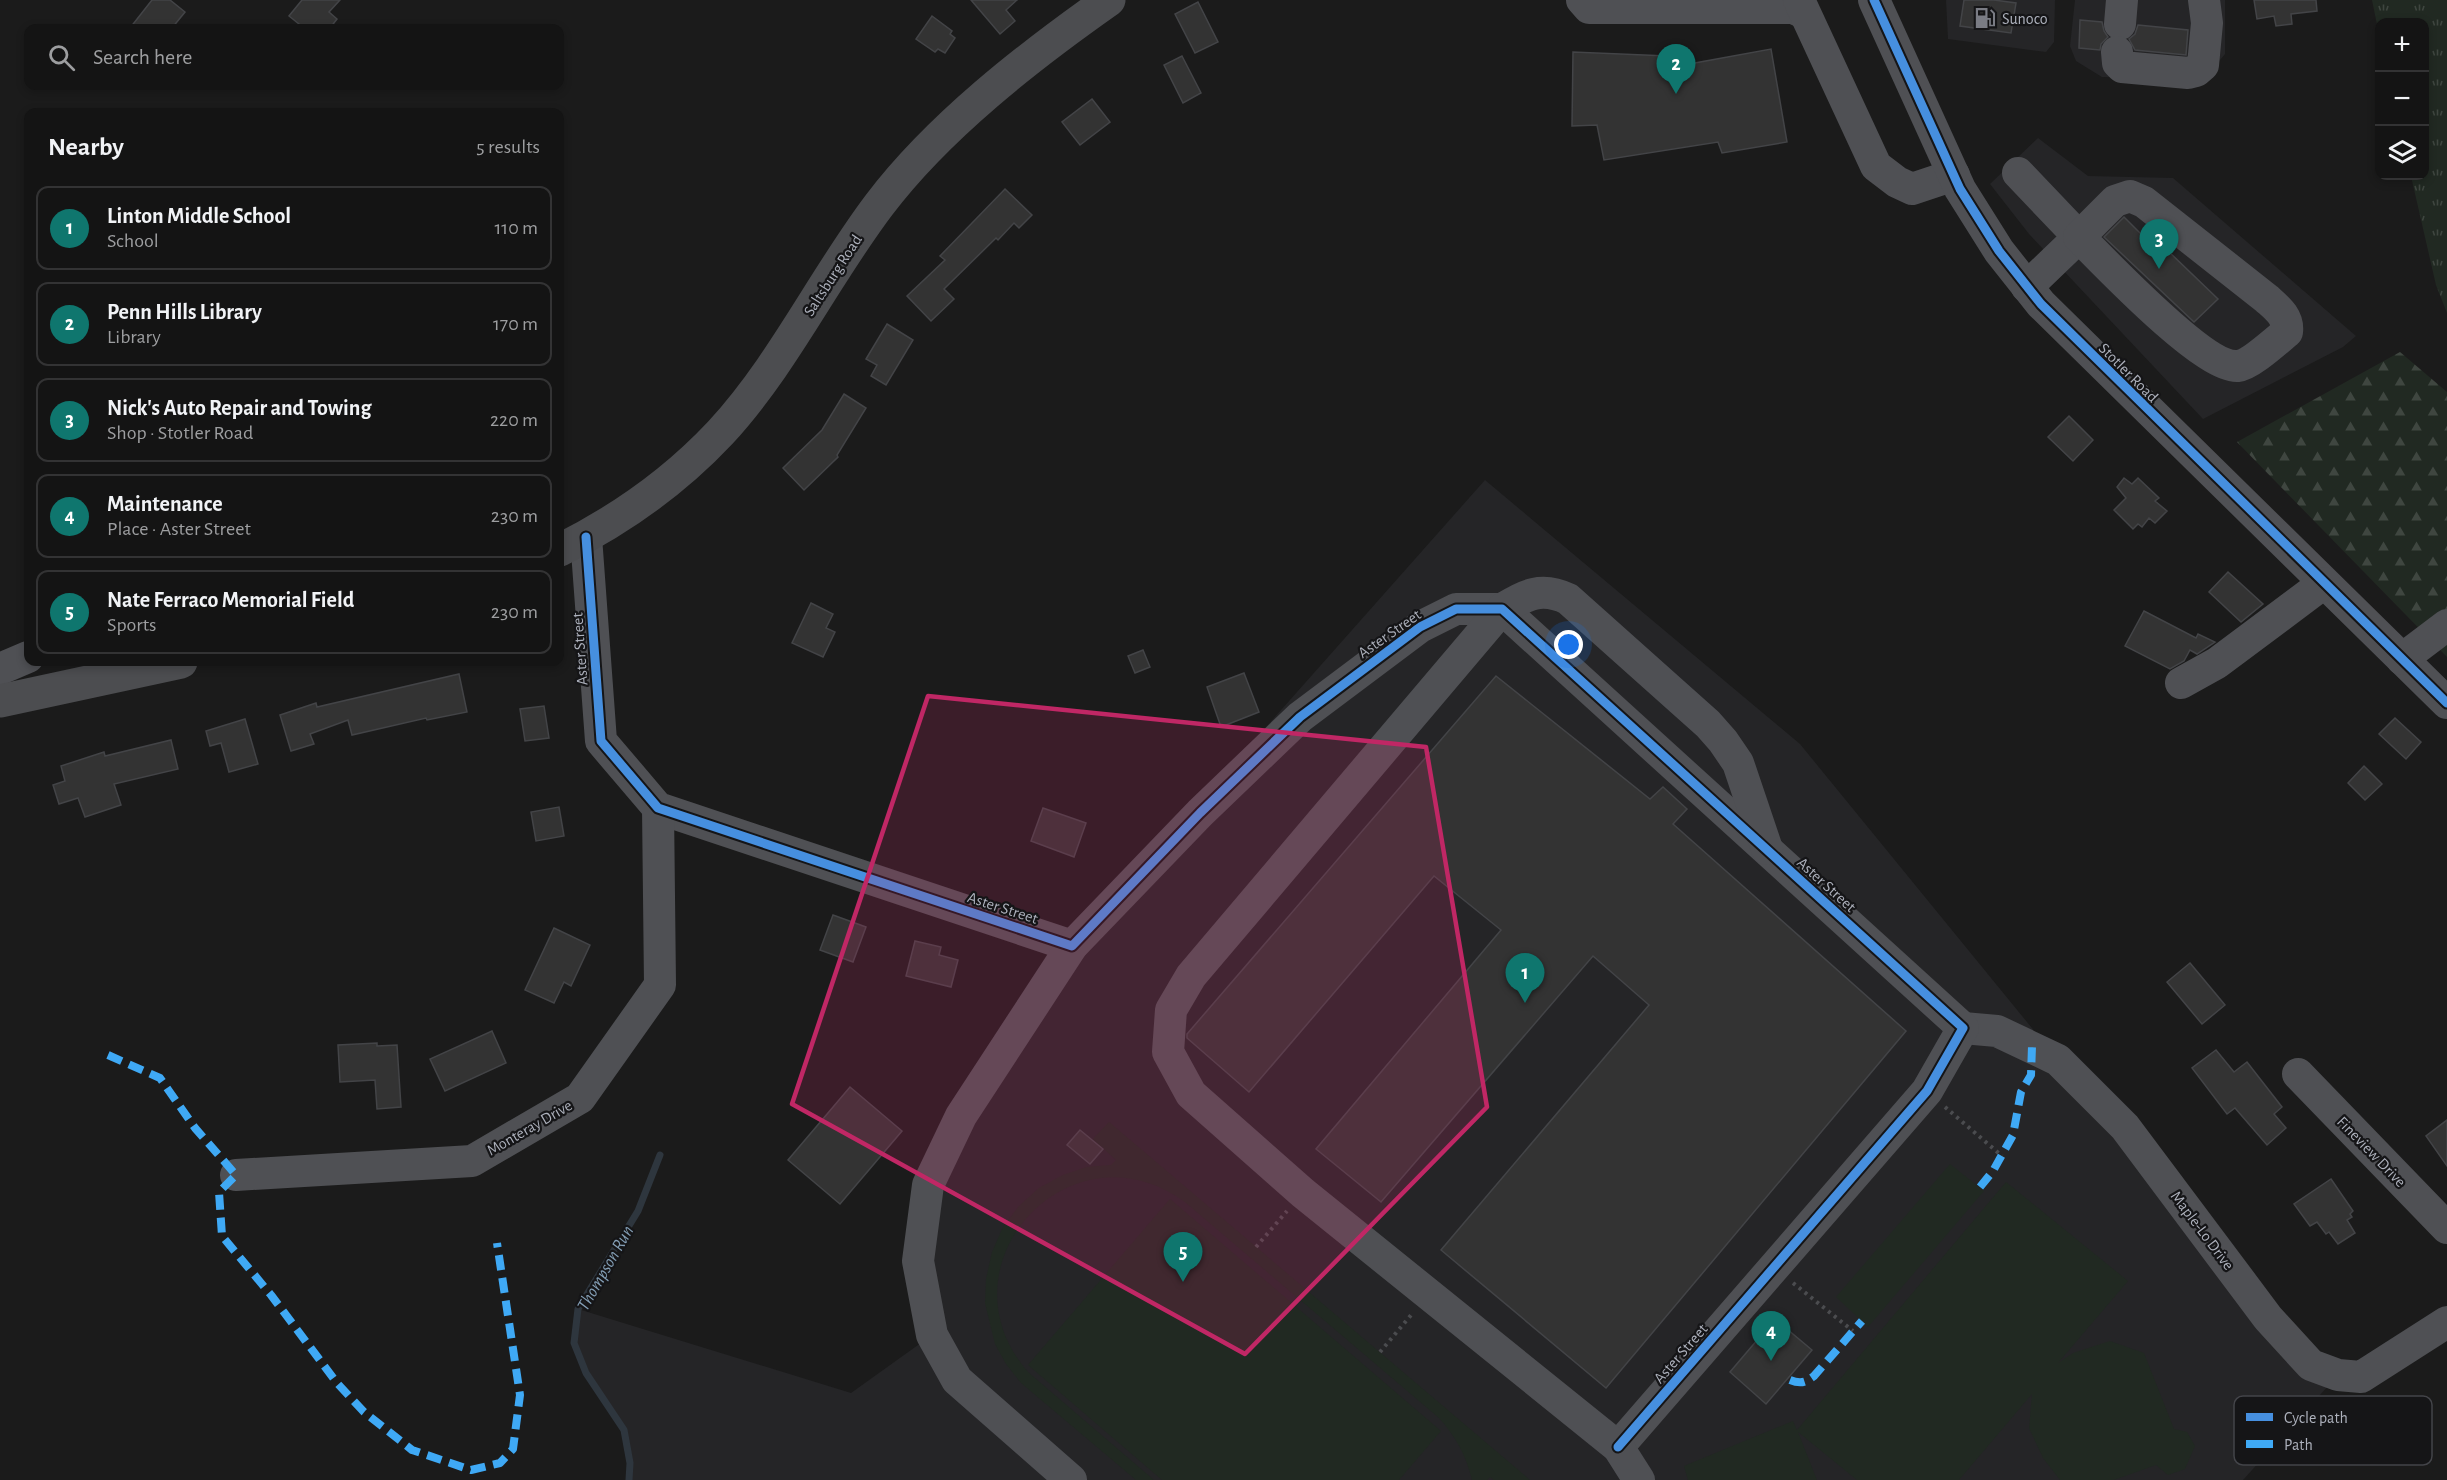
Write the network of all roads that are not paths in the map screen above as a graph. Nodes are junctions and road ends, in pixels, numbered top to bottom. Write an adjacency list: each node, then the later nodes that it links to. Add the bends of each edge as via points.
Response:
1 (1108, 0): 11 (main road, Saltsburg Road, via 1050,41 929,148 880,204 762,381 720,432 679,473 633,509)
2 (1582, 0): 5 (street, via 1589,8)
3 (1874, 0): 8 (street, Stotler Road)
4 (2204, 0): 6 (street, via 2207,23 2203,65 2196,71 2122,67 2118,63)
5 (1801, 7): 8 (street, via 1876,166 1912,189)
6 (2120, 25)
7 (2018, 173): 9 (street)
8 (1954, 175): 10 (street, Stotler Road, via 1999,251)
9 (2079, 237): 9 (street, via 2115,201 2130,196 2144,202 2267,299 2288,324 2287,332 2242,366 2230,366 2158,314); 10 (street)
10 (2027, 287): 12 (street, Stotler Road, via 2100,364)
11 (573, 543): 22 (street, Aster Street, via 601,741)
12 (2324, 583): 16 (street, Stotler Road); 19 (street, via 2217,663)
13 (1502, 609): 23 (street, Aster Street); 23 (street, via 1539,593 1554,593 1568,599 1708,724 1738,763); 24 (street, Aster Street, via 1456,609 1420,627 1300,717 1200,813); 30 (street, via 1191,976 1171,1010 1168,1052 1191,1094 1304,1193)
14 (2447, 625): 16 (street)
15 (24, 659): 18 (street)
16 (2402, 659): 21 (street, Stotler Road)
17 (134, 666): 20 (main road)
18 (0, 669)
19 (2181, 683)
20 (0, 701)
21 (2447, 703)
22 (658, 808): 24 (street, Aster Street); 27 (street, Monteray Drive, via 660,985 580,1098 472,1161)
23 (1767, 850): 25 (street, Aster Street)
24 (1072, 946): 31 (street, via 961,1116 928,1185 918,1262 932,1335 957,1380)
25 (1963, 1028): 29 (street, Maple-Lo Drive, via 1997,1031 2058,1060 2125,1127 2268,1318 2311,1365 2338,1375 2361,1377); 30 (street, Aster Street, via 1927,1090)
26 (2298, 1074): 28 (street, Fineview Drive)
27 (236, 1175)
28 (2447, 1228)
29 (2447, 1322)
30 (1618, 1448): 32 (street)
31 (1071, 1480)
32 (1639, 1480)

